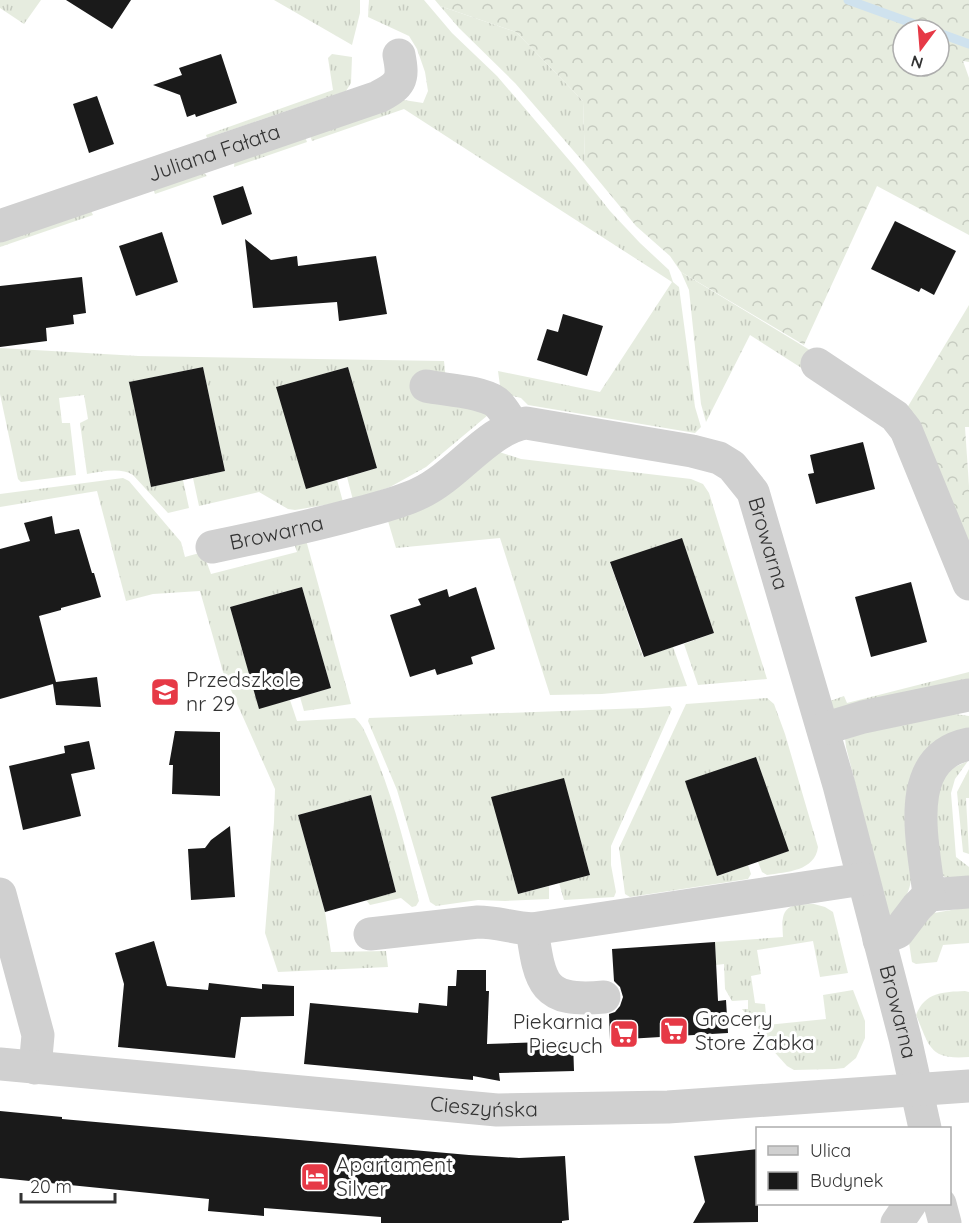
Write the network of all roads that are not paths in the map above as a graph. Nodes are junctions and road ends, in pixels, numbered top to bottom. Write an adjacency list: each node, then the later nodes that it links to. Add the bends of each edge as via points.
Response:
1 (399, 55): 2 (street, Juliana Fałata, via 399,82 378,97)
2 (0, 226)
3 (817, 364): 7 (street, via 895,416 906,430)
4 (426, 386): 5 (street, via 491,400)
5 (513, 425): 6 (street, Browarna, via 421,493 308,527); 9 (street, Browarna, via 526,423 692,451 732,466 753,492)
6 (212, 547)
7 (969, 584)
8 (969, 695): 9 (street)
9 (823, 729): 11 (street, Browarna)
10 (969, 744): 14 (street, via 945,753 926,778 921,804)
11 (863, 879): 15 (street); 17 (street, Browarna)
12 (969, 892): 14 (street)
13 (0, 894): 20 (street, via 38,1035)
14 (929, 895): 17 (street, via 898,932)
15 (532, 929): 16 (street, via 478,922); 18 (street, via 537,966 555,992 567,998)
16 (370, 934)
17 (879, 940): 22 (street, Browarna)
18 (604, 997)
19 (0, 1064): 20 (street, Cieszyńska)
20 (35, 1068): 22 (street, Cieszyńska, via 497,1110 668,1107)
21 (969, 1086): 22 (street, Cieszyńska)
22 (917, 1090): 23 (street, Browarna)
23 (925, 1127)
24 (909, 1205): 26 (street)
25 (940, 1205): 27 (street)
26 (897, 1223)
27 (945, 1223)

